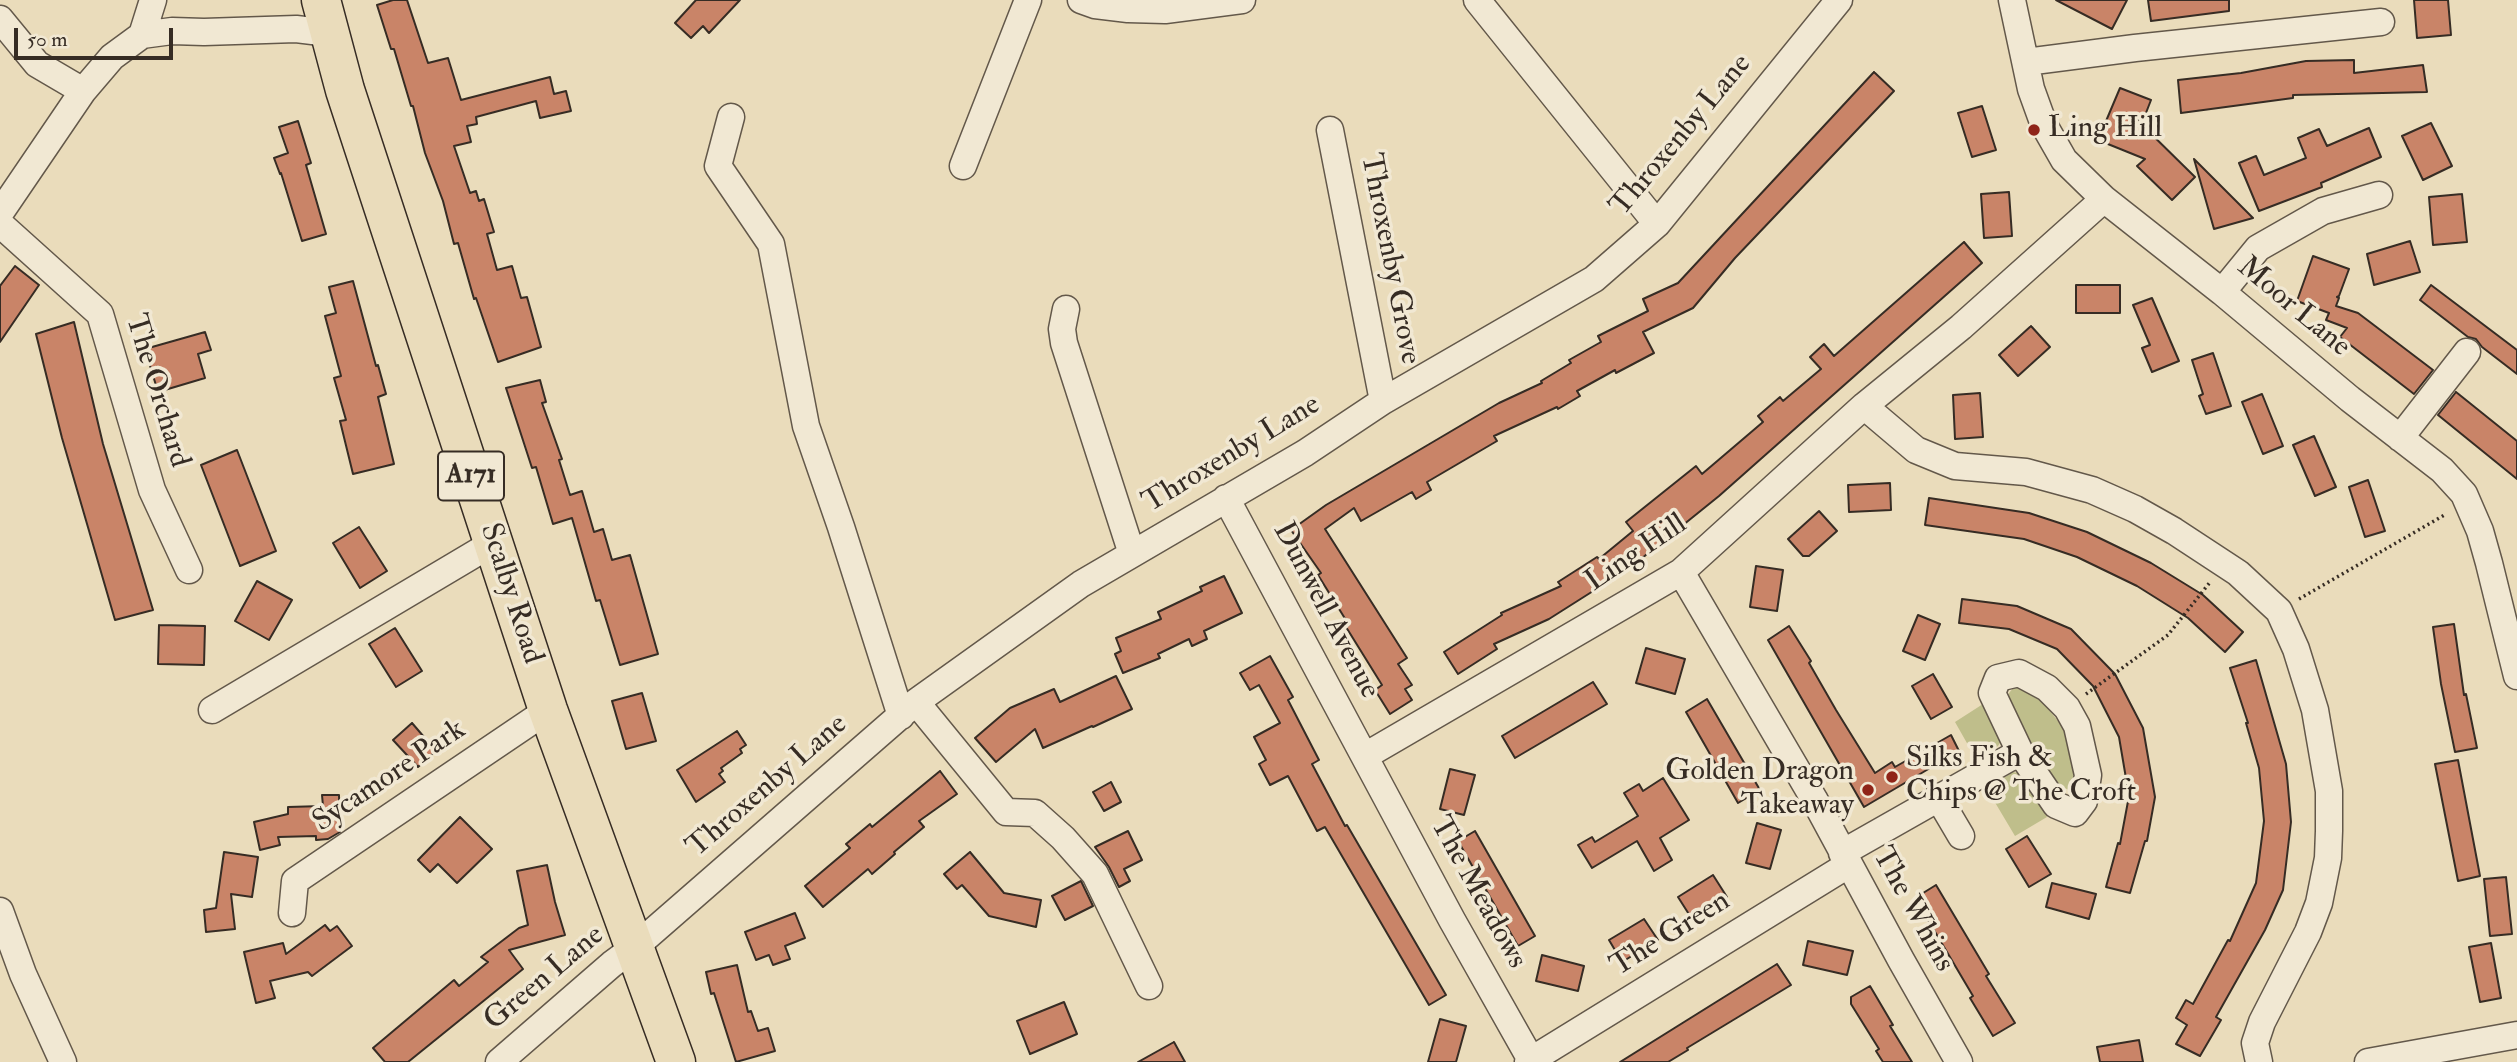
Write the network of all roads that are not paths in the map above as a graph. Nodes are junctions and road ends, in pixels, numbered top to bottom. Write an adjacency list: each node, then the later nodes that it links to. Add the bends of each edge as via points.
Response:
1 (153, 0): 12 (street)
2 (1028, 0): 17 (street)
3 (1081, 0): 8 (street, via 1165,10)
4 (1242, 0): 8 (street)
5 (1477, 0): 22 (street)
6 (1839, 0): 22 (street, Throxenby Lane)
7 (2012, 0): 13 (street, Moor Lane)
8 (1199, 3)
9 (325, 16): 12 (street, via 296,30); 30 (highway, Scalby Road / A171)
10 (0, 19): 14 (street, via 37,64)
11 (2383, 20): 13 (street)
12 (142, 35): 14 (street, via 112,57)
13 (2026, 62): 19 (street, Moor Lane, via 2044,125 2064,160)
14 (83, 91): 20 (street)
15 (731, 117): 35 (street, via 719,166 771,244 806,426)
16 (1330, 130): 26 (street, Throxenby Grove)
17 (963, 166)
18 (2383, 195): 23 (street, via 2323,211 2258,248)
19 (2104, 199): 23 (street, Moor Lane); 27 (street, Ling Hill, via 1961,327)
20 (0, 213)
21 (0, 224): 32 (street, The Orchard, via 100,314 152,490)
22 (1657, 224): 26 (street, Throxenby Lane, via 1594,279)
23 (2222, 292): 28 (street, Moor Lane)
24 (1066, 309): 31 (street, via 1064,343)
25 (2467, 352): 28 (street)
26 (1383, 401): 29 (street, Throxenby Lane)
27 (1864, 406): 33 (street, Ling Hill); 53 (street, via 1916,450 1955,466 2026,472 2092,490 2135,509 2224,563 2279,611 2315,710 2329,791 2328,858 2308,932 2262,1022 2255,1043)
28 (2400, 438): 34 (street, Moor Lane, via 2442,470 2464,494 2480,531)
29 (1226, 498): 31 (street, Throxenby Lane); 39 (street, Dunwell Avenue)
30 (493, 542): 36 (street); 37 (highway, Scalby Road / A171)
31 (1132, 554): 35 (street, Throxenby Lane, via 1081,584)
32 (189, 570)
33 (1681, 572): 39 (street, Ling Hill); 42 (street, The Whins)
34 (2517, 676)
35 (909, 709): 45 (street, Throxenby Lane); 46 (street, via 1006,812 1035,813 1095,874)
36 (212, 710)
37 (548, 710): 44 (street, Sycamore Park, via 292,873); 45 (highway, Scalby Road / A171)
38 (2020, 752): 38 (street, via 1992,693 1998,678 2019,673 2047,688 2077,726 2088,775 2084,801 2075,813 2056,806); 40 (street, The Green)
39 (1365, 756): 48 (street, The Meadows)
40 (1938, 797): 41 (street); 42 (street, The Green)
41 (1961, 836)
42 (1845, 859): 48 (street, The Green); 52 (street, The Whins)
43 (0, 911): 49 (street)
44 (292, 913)
45 (635, 947): 50 (street, Green Lane); 51 (highway, Scalby Road / A171)
46 (1149, 986)
47 (2517, 1035): 54 (street)
48 (1530, 1061)
49 (63, 1062)
50 (499, 1062)
51 (676, 1062)
52 (1959, 1062)
53 (2259, 1062)
54 (2368, 1062)

